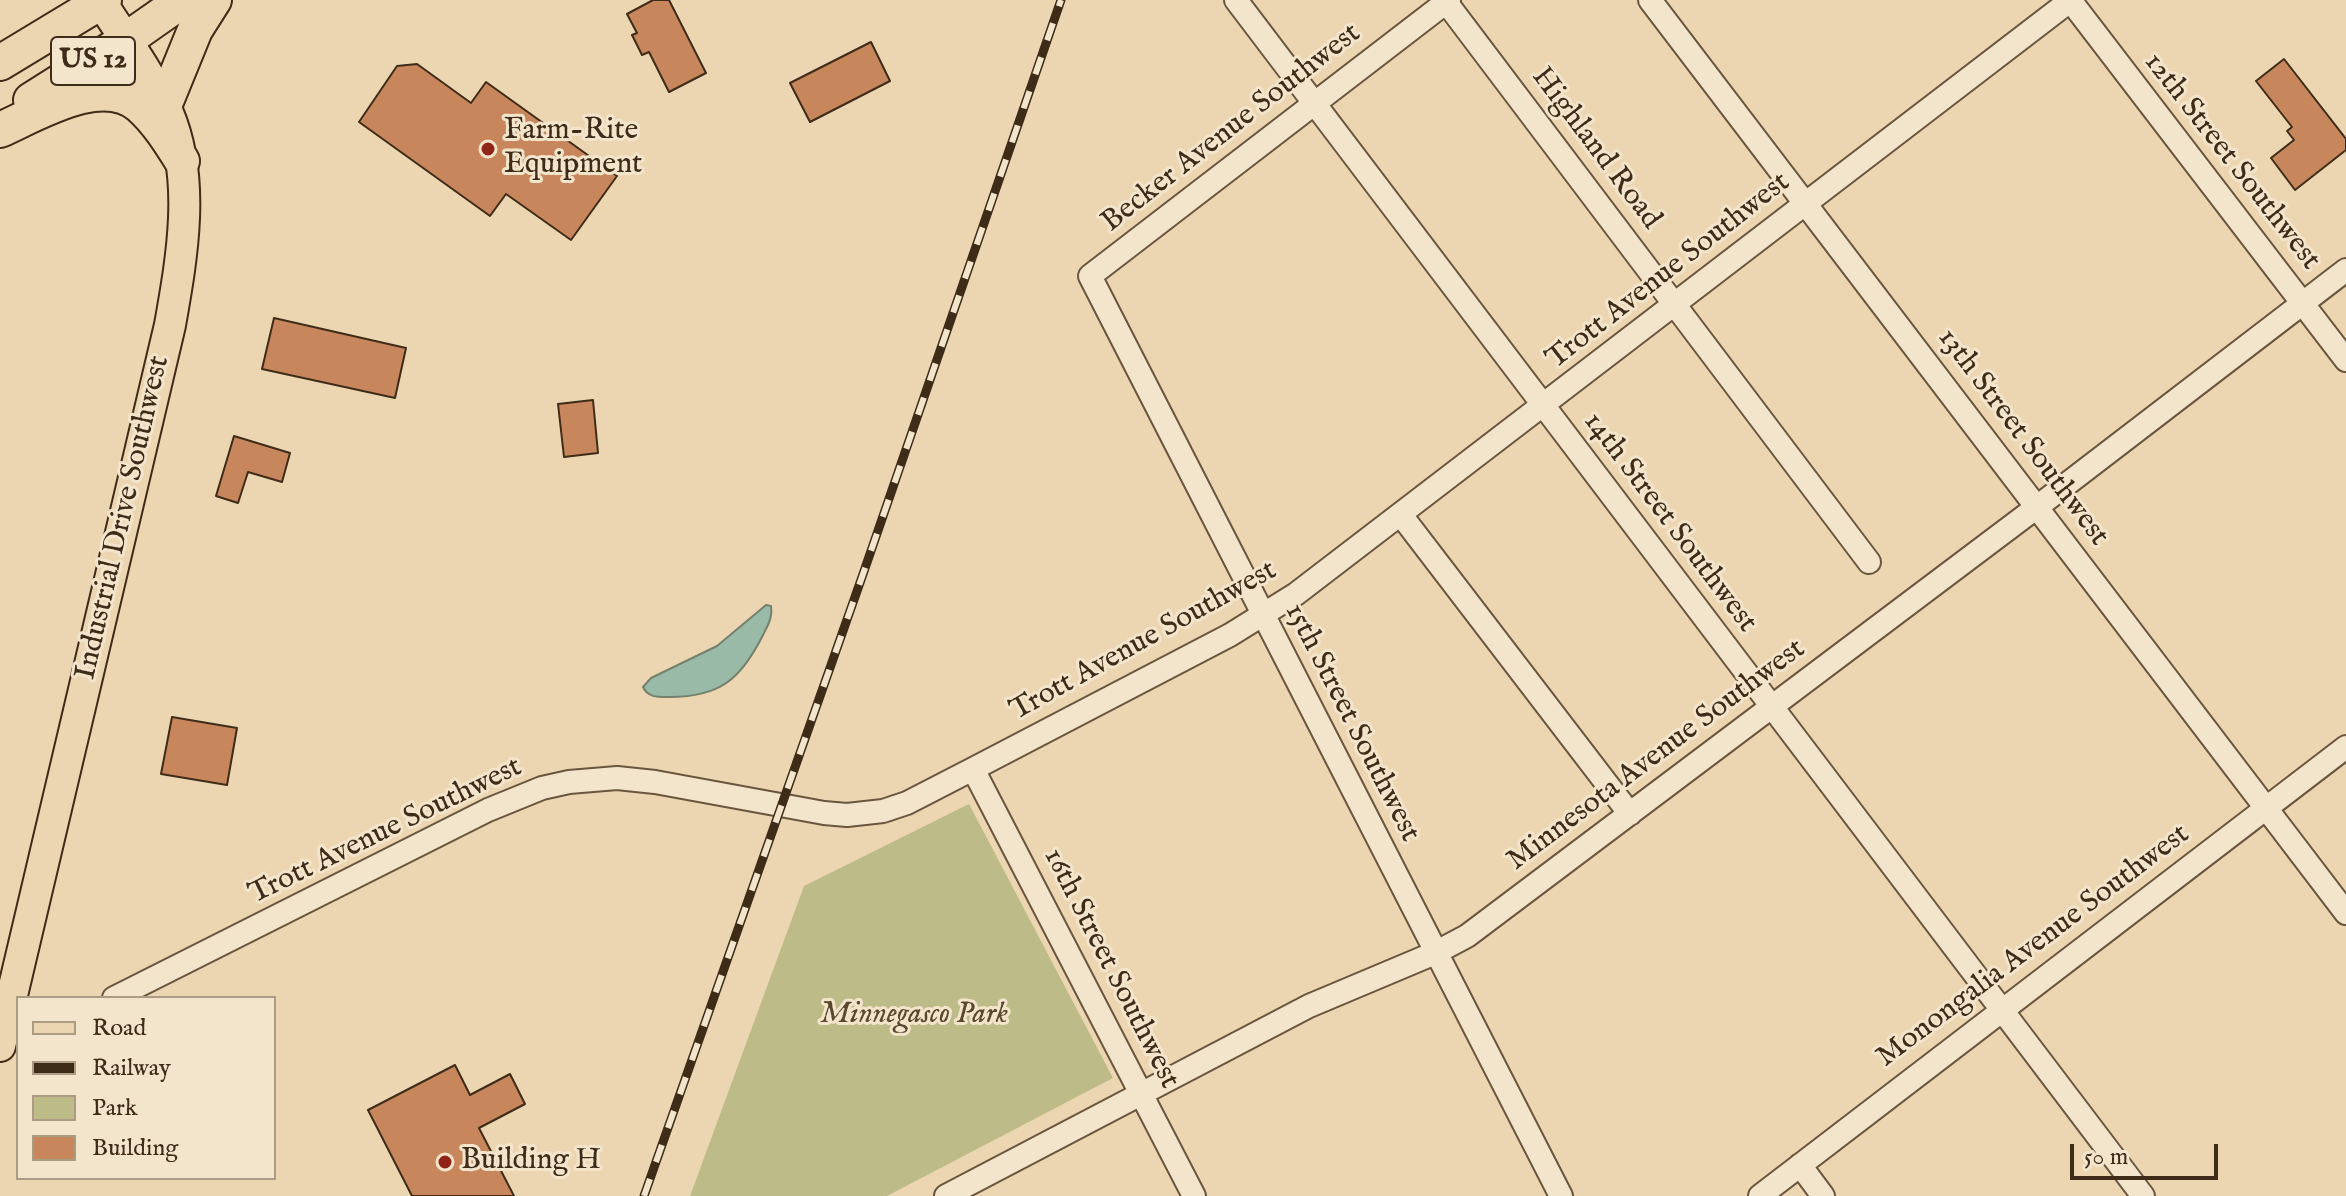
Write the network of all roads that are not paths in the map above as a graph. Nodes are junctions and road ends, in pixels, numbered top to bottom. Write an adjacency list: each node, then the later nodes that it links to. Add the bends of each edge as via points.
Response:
1 (183, 0): 8 (highway, US 12 / US 12)
2 (214, 0): 11 (highway, via 195,30)
3 (1236, 0): 10 (street, 14th Street Southwest)
4 (1650, 0): 15 (street, 13th Street Southwest)
5 (2071, 0): 15 (street, Trott Avenue Southwest); 18 (street, 12th Street Southwest)
6 (102, 1): 8 (main road, Industrial Drive Southwest); 9 (highway, US 12 / US 12)
7 (1448, 1): 10 (street, Becker Avenue Southwest); 19 (street, Highland Road)
8 (126, 40): 11 (main road, Industrial Drive Southwest); 12 (highway, US 12 / US 12)
9 (0, 63)
10 (1314, 104): 17 (street, Becker Avenue Southwest); 21 (street, 14th Street Southwest)
11 (164, 106): 14 (main road, Industrial Drive Southwest)
12 (0, 119)
13 (0, 130): 14 (highway, via 60,103 109,92 139,104)
14 (182, 161): 35 (main road, Industrial Drive Southwest, via 182,241 170,325)
15 (1807, 204): 19 (street, Trott Avenue Southwest); 22 (street, 13th Street Southwest)
16 (2346, 270): 18 (street, Minnesota Avenue Southwest)
17 (1090, 276): 25 (street, 15th Street Southwest)
18 (2303, 303): 20 (street, 12th Street Southwest); 22 (street, Minnesota Avenue Southwest)
19 (1674, 305): 21 (street, Trott Avenue Southwest); 24 (street, Highland Road)
20 (2346, 360)
21 (1543, 407): 23 (street, Trott Avenue Southwest); 26 (street, 14th Street Southwest)
22 (2037, 507): 26 (street, Minnesota Avenue Southwest); 29 (street, 13th Street Southwest)
23 (1401, 515): 25 (street, Trott Avenue Southwest); 30 (street)
24 (1869, 562)
25 (1262, 616): 28 (street, Trott Avenue Southwest); 32 (street, 15th Street Southwest)
26 (1773, 707): 30 (street, Minnesota Avenue Southwest); 34 (street, 14th Street Southwest)
27 (2346, 747): 29 (street, Monongalia Avenue Southwest)
28 (973, 769): 33 (street, Trott Avenue Southwest, via 890,809 847,815 617,778 542,788 477,815); 36 (street, 16th Street Southwest)
29 (2266, 808): 31 (street, 13th Street Southwest); 34 (street, Monongalia Avenue Southwest)
30 (1630, 814): 32 (street, Minnesota Avenue Southwest, via 1467,936)
31 (2346, 913)
32 (1435, 953): 36 (street, Minnesota Avenue Southwest, via 1309,1006); 40 (street, 15th Street Southwest)
33 (118, 996)
34 (2002, 1009): 37 (street, Monongalia Avenue Southwest); 43 (street, 14th Street Southwest)
35 (6, 1028)
36 (1141, 1093): 38 (street, Minnesota Avenue Southwest); 39 (street, 16th Street Southwest)
37 (1800, 1165): 41 (street, Monongalia Avenue Southwest); 42 (street)
38 (946, 1196)
39 (1194, 1196)
40 (1561, 1196)
41 (1760, 1196)
42 (1823, 1196)
43 (2143, 1196)

